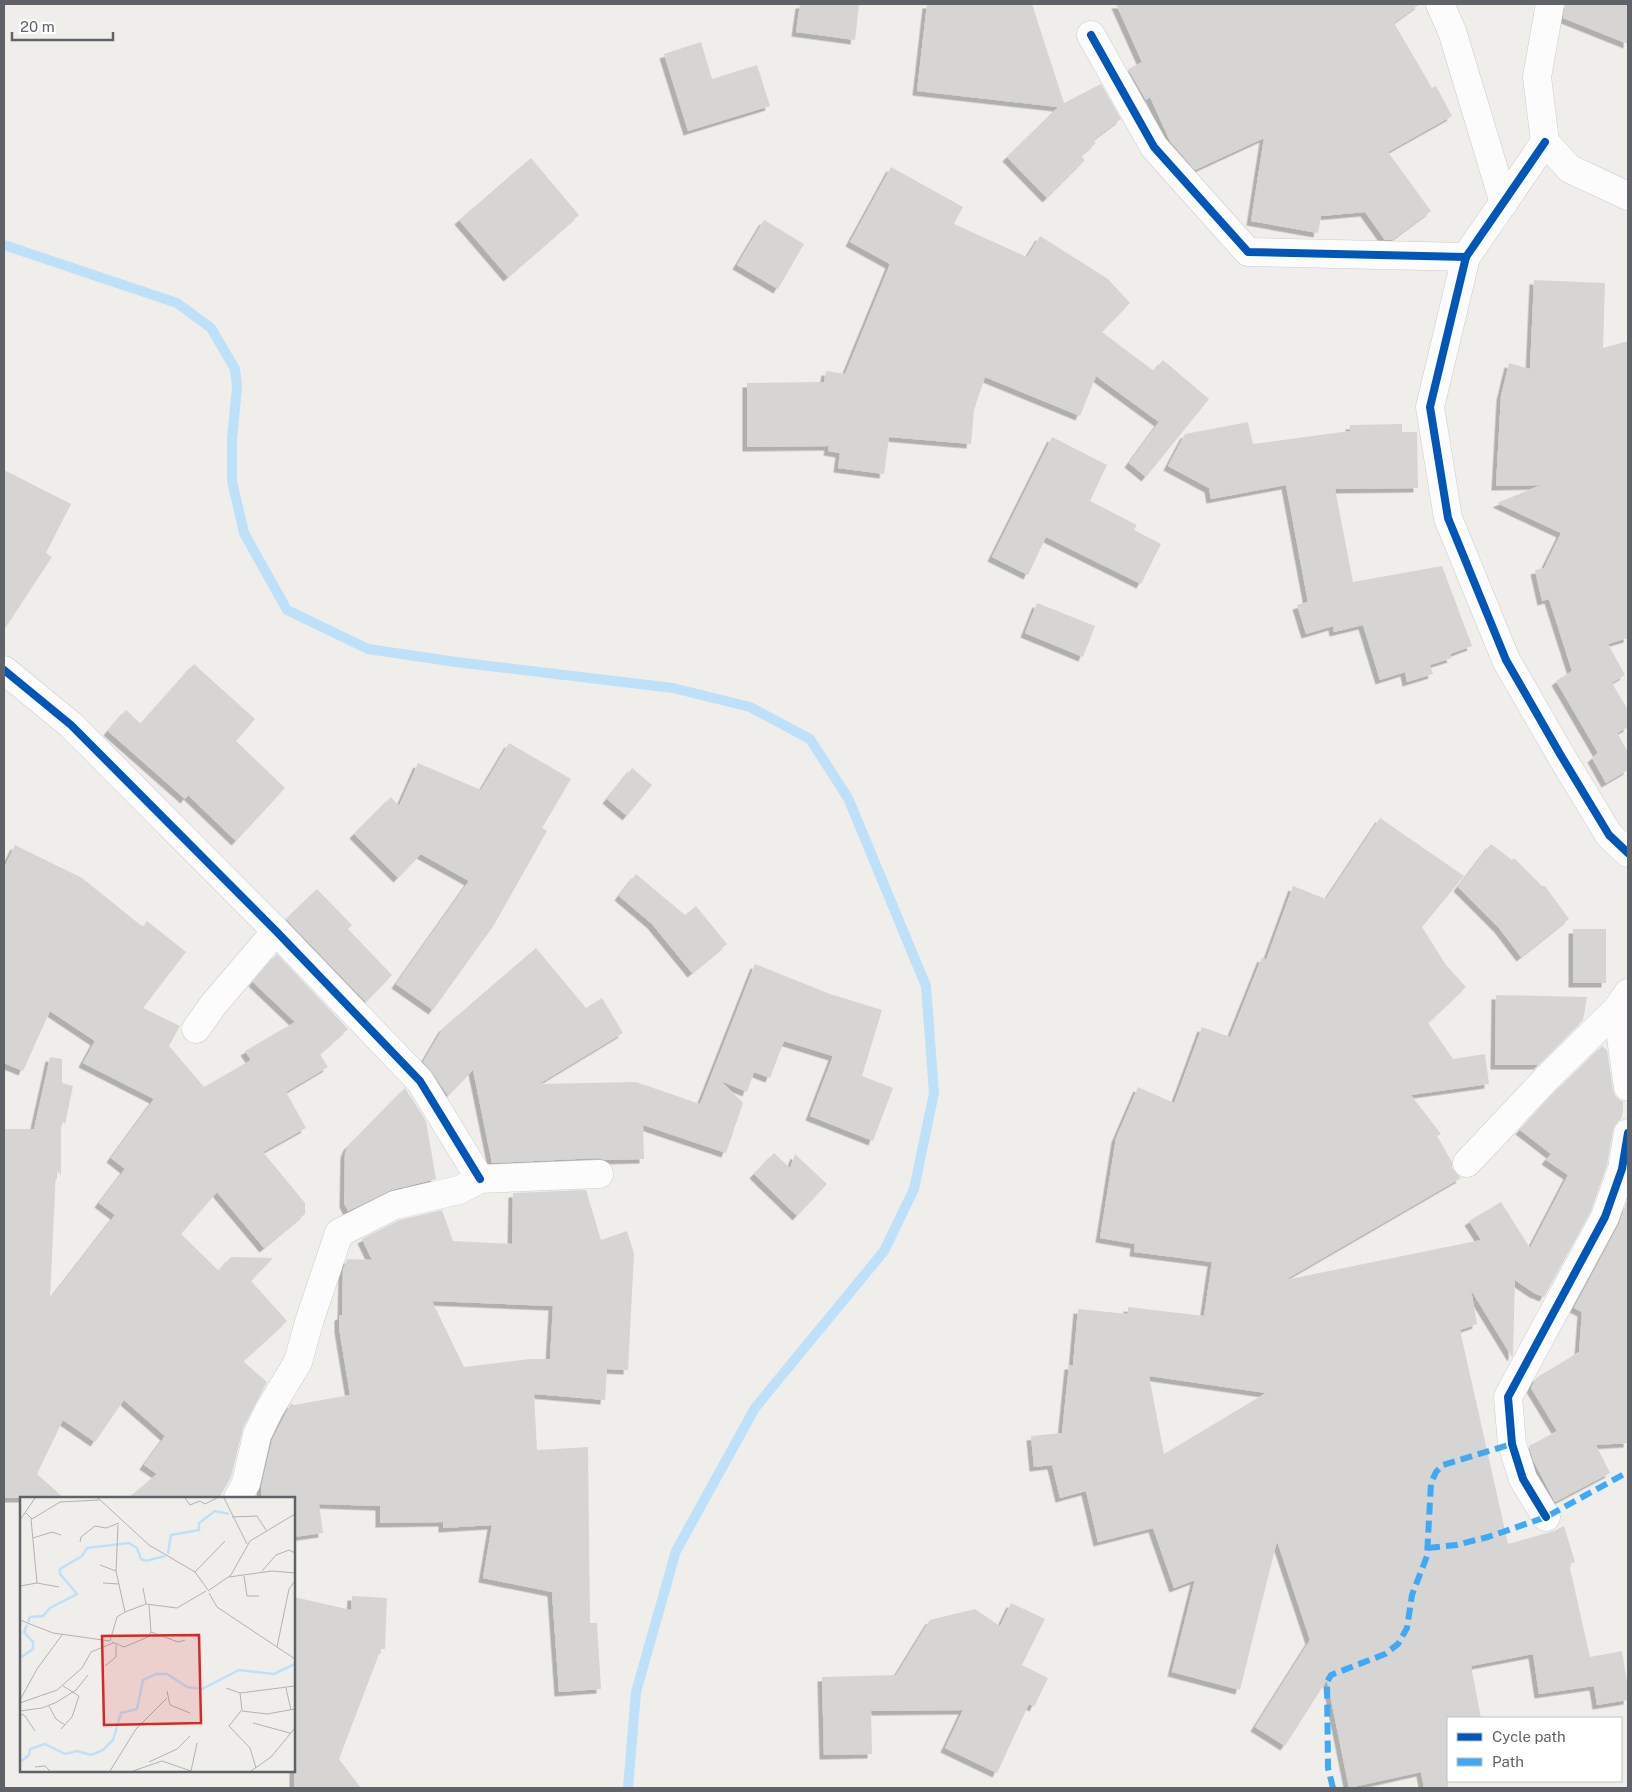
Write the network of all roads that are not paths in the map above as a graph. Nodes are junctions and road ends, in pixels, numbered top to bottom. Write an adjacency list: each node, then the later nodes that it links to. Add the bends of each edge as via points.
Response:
1 (1440, 4): 6 (street, via 1452,31)
2 (1550, 4): 4 (street, via 1537,77)
3 (1091, 35): 7 (street, via 1154,147 1248,252)
4 (1545, 142): 5 (street, via 1570,169); 6 (street)
5 (1628, 196)
6 (1504, 203): 7 (street)
7 (1466, 257): 9 (street, via 1430,407 1448,518 1506,660 1609,835)
8 (4, 670): 10 (street, via 71,726)
9 (1628, 853)
10 (276, 931): 12 (street); 17 (street, via 420,1081)
11 (1623, 1001): 13 (street); 15 (street)
12 (196, 1029)
13 (1628, 1087)
14 (1628, 1133): 19 (street, via 1622,1169 1605,1217 1508,1397 1512,1444 1524,1479)
15 (1467, 1163)
16 (599, 1174): 17 (street)
17 (480, 1179): 18 (street, via 459,1190 395,1205 339,1233 298,1362 257,1435 246,1483)
18 (239, 1497)
19 (1546, 1517)

